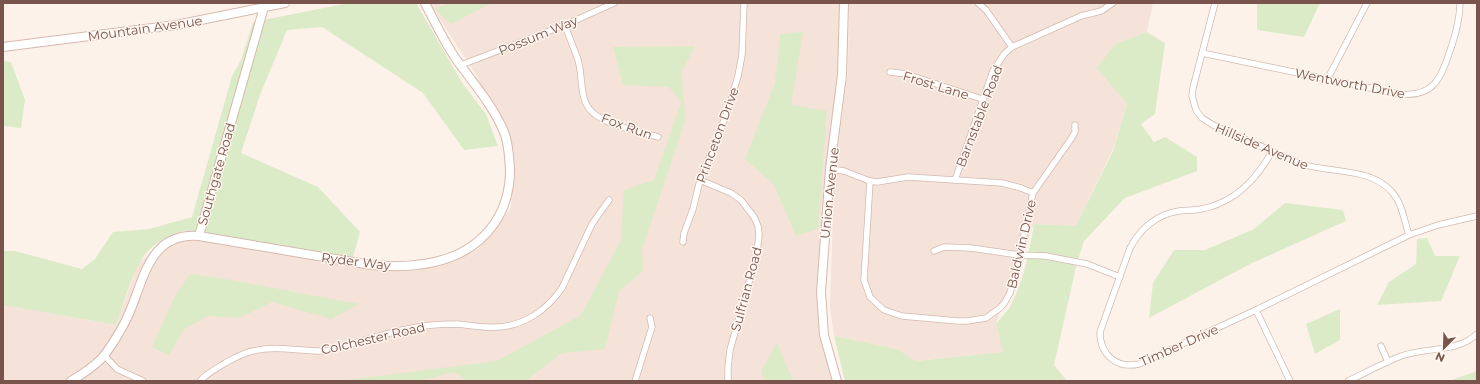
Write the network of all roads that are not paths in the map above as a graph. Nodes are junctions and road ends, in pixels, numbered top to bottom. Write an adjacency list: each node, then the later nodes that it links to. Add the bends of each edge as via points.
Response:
1 (286, 3): 11 (street, Mountain Avenue)
2 (425, 3): 16 (street, Ryder Way)
3 (614, 3): 12 (street, Possum Way)
4 (744, 3): 24 (street, Princeton Drive, via 742,55 738,76 727,113)
5 (844, 3): 23 (street, Union Avenue, via 842,75)
6 (978, 3): 14 (street, via 986,10)
7 (1113, 3): 14 (street, Barnstable Road, via 1101,11 1081,16)
8 (1215, 3): 15 (street, Hillside Avenue)
9 (1368, 3): 18 (street)
10 (1460, 3): 18 (street, Wentworth Drive, via 1458,26 1443,72 1437,82 1424,92 1412,95 1399,94)
11 (264, 7): 13 (street, Mountain Avenue, via 176,25); 31 (street, Southgate Road)
12 (565, 25): 16 (street, Possum Way); 21 (street, Fox Run, via 581,69 587,106 598,117)
13 (3, 47)
14 (1012, 47): 19 (street, Barnstable Road, via 997,63)
15 (1202, 53): 18 (street, Wentworth Drive); 22 (street, Hillside Avenue, via 1192,93 1193,103 1199,115 1213,125)
16 (461, 66): 31 (street, Ryder Way, via 495,111 505,134 509,155 509,188 503,209 491,228 470,248 437,262 382,266)
17 (890, 72): 19 (street, Frost Lane, via 906,74)
18 (1327, 80)
19 (982, 99): 25 (street, Barnstable Road)
20 (1075, 125): 27 (street, Baldwin Drive, via 1071,139)
21 (658, 137)
22 (1272, 152): 30 (street, Hillside Avenue, via 1313,168 1361,175 1379,181 1397,199); 35 (street, Timber Drive, via 1250,183 1227,200 1209,208 1173,212 1150,223 1133,242)
23 (830, 169): 26 (street); 47 (street, Union Avenue, via 821,302 824,335)
24 (700, 180): 32 (street, Princeton Drive); 46 (street, Sulfrian Road, via 741,200 754,217 758,231 757,253 730,350)
25 (955, 180): 26 (street, via 908,177); 27 (street, via 1002,183)
26 (870, 181): 34 (street, Baldwin Drive, via 864,280 870,297 884,310 902,316 958,321 986,318 1000,308 1010,293)
27 (1033, 193): 34 (street, Baldwin Drive)
28 (609, 200): 44 (street, Colchester Road, via 592,224 557,296 545,308 523,321 497,327 458,324 412,328 326,351 266,348 237,356)
29 (1477, 216): 30 (street, Timber Drive)
30 (1409, 235): 36 (street, Timber Drive)
31 (199, 236): 40 (street, Southgate Road, via 174,239 154,255 127,318)
32 (683, 242)
33 (934, 251): 34 (street, via 944,247 971,248)
34 (1019, 255): 35 (street, via 1046,256 1087,264)
35 (1120, 277): 36 (street, Timber Drive, via 1101,325 1100,338 1107,355 1123,365 1139,364)
36 (1256, 310): 48 (street)
37 (650, 318): 45 (street, via 652,327)
38 (1477, 334): 41 (street, via 1456,346 1421,351)
39 (1381, 346): 41 (street)
40 (104, 355): 42 (street, Southgate Road, via 87,371); 43 (street, via 117,368)
41 (1388, 362): 49 (street)
42 (71, 381)
43 (143, 381)
44 (200, 381)
45 (636, 381)
46 (728, 381)
47 (837, 381)
48 (1290, 381)
49 (1348, 381)

